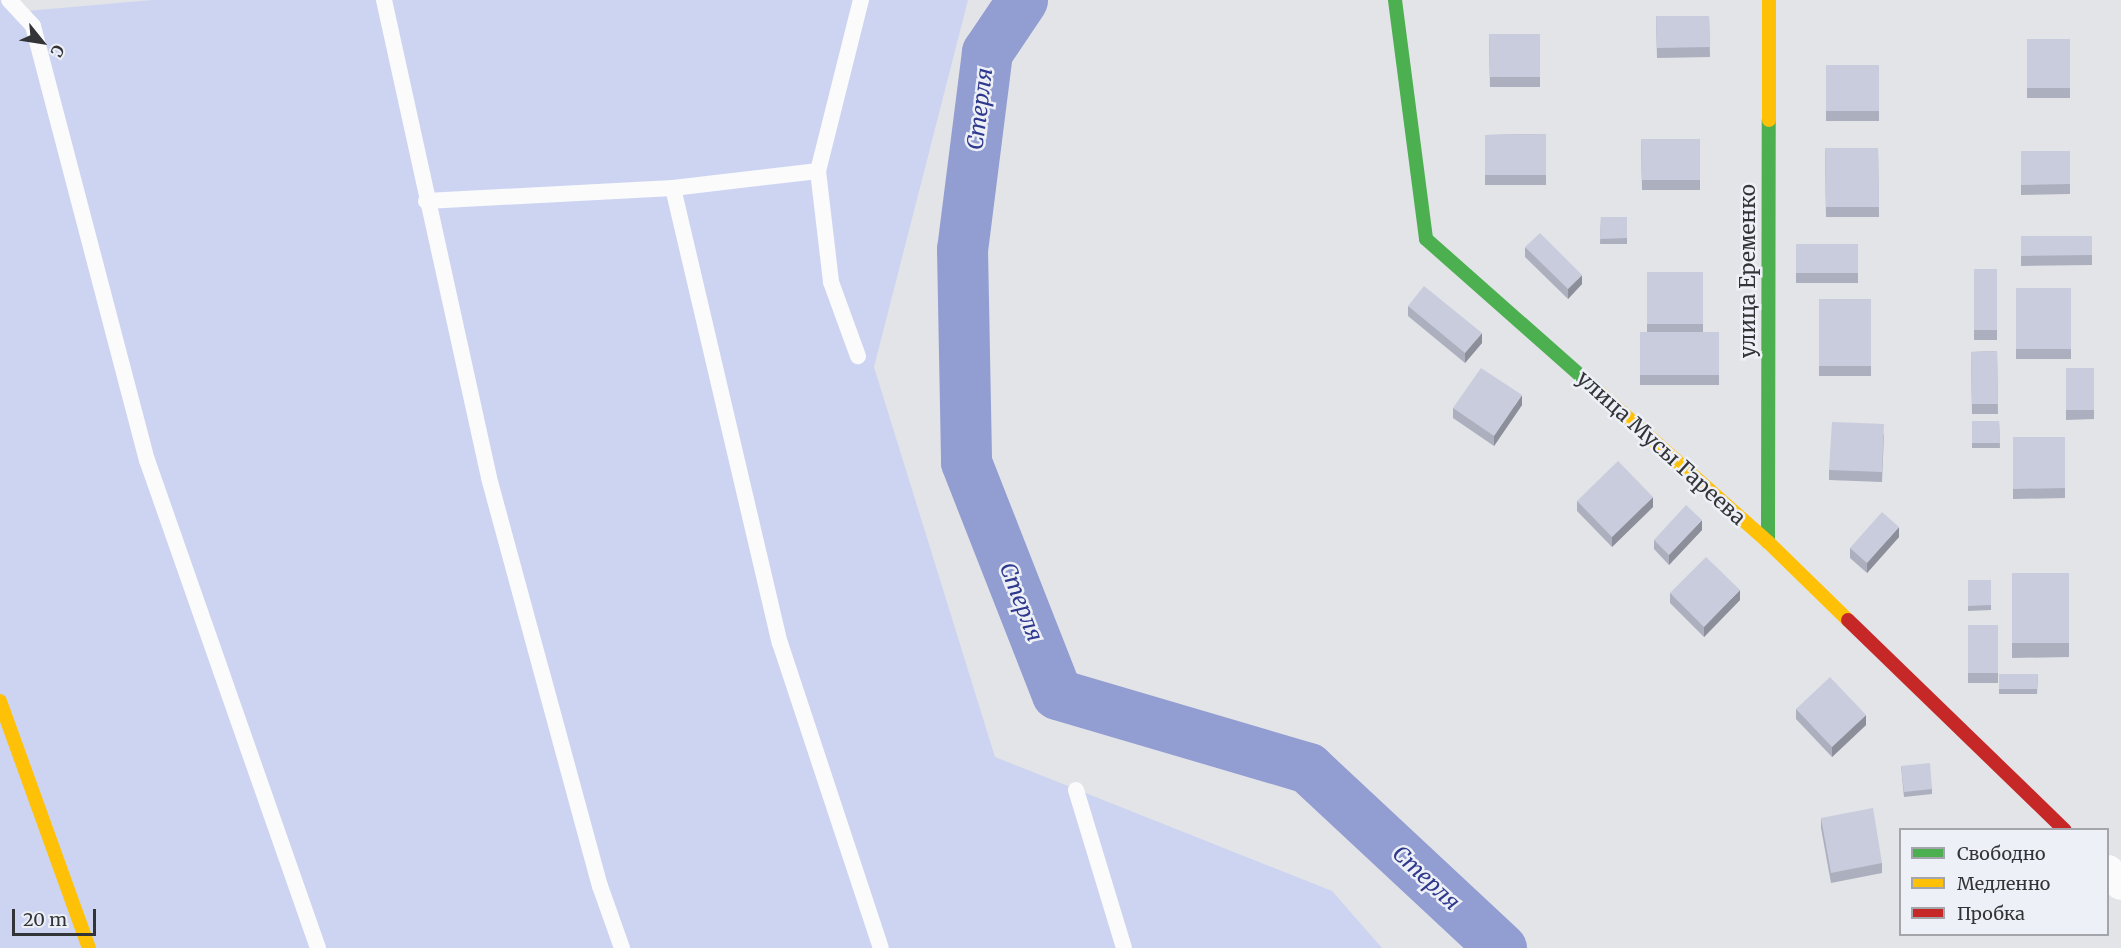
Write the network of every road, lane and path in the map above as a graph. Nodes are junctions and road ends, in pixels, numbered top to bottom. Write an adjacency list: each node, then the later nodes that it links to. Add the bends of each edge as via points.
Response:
1 (9, 0): 17 (lane, via 33,26 147,460)
2 (384, 0): 8 (lane, via 410,108)
3 (861, 0): 6 (lane)
4 (1395, 0): 10 (street, улица Мусы Гареева, via 1426,239)
5 (1769, 0): 10 (street, улица Еременко)
6 (818, 171): 7 (lane); 9 (lane, via 831,282)
7 (672, 188): 8 (lane); 19 (lane, via 780,643)
8 (426, 201): 18 (lane, via 489,478 600,886)
9 (858, 356)
10 (1768, 543): 13 (street, улица Мусы Гареева)
11 (0, 701): 16 (street)
12 (1076, 790): 20 (lane)
13 (2063, 828)
14 (2109, 872): 15 (street)
15 (2121, 884)
16 (89, 948)
17 (318, 948)
18 (622, 948)
19 (881, 948)
20 (1124, 948)

